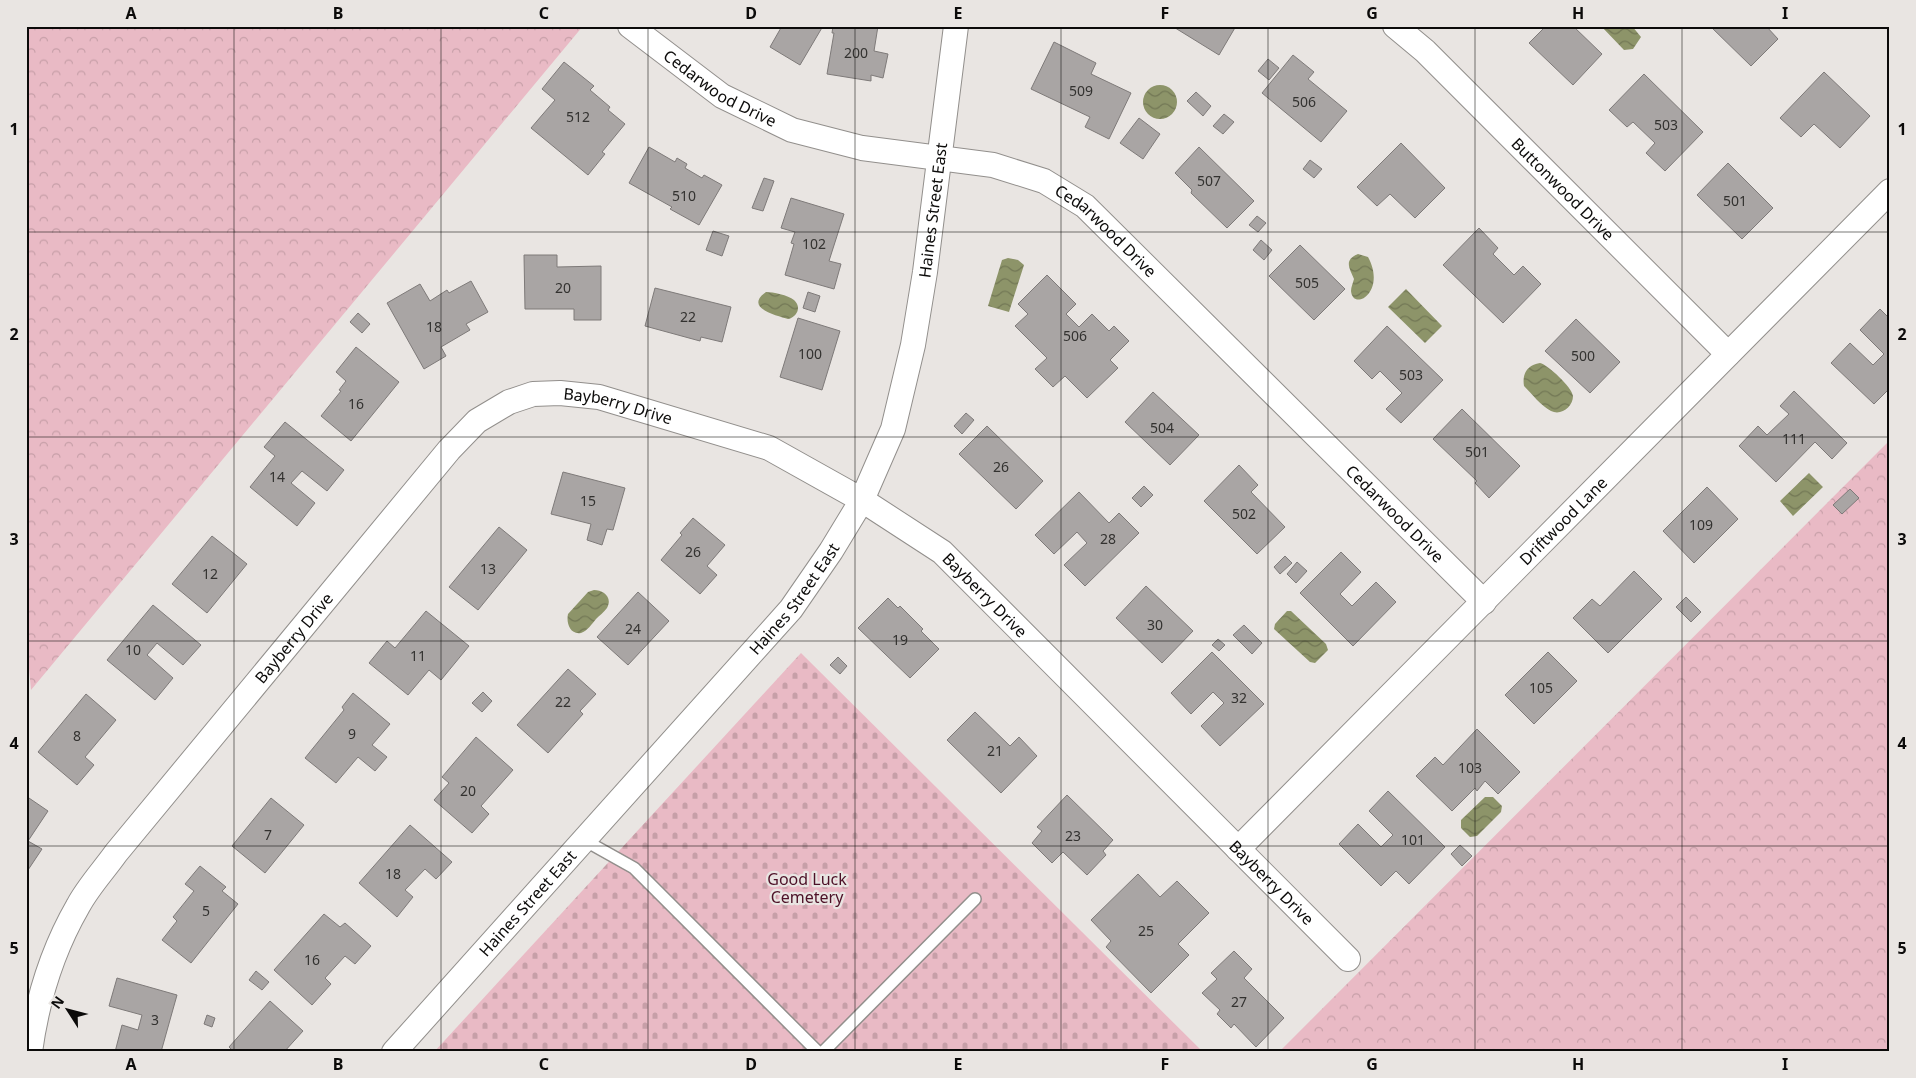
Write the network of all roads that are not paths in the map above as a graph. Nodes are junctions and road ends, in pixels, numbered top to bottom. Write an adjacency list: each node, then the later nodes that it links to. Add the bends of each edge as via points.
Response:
1 (630, 26): 4 (street, Cedarwood Drive, via 722,96 792,130 862,148)
2 (956, 26): 4 (street, Haines Street East)
3 (1394, 26): 6 (street, Buttonwood Drive, via 1425,51)
4 (938, 158): 7 (street, Haines Street East, via 913,345 893,428); 8 (street, Cedarwood Drive, via 993,165 1027,176 1085,206)
5 (1890, 191): 6 (street, Driftwood Lane)
6 (1728, 354): 8 (street, Driftwood Lane)
7 (862, 500): 9 (street, Haines Street East, via 791,609); 10 (street, Bayberry Drive, via 942,552); 13 (street, Bayberry Drive, via 769,448 599,397 533,394 509,402 477,421 449,450 122,845 78,905 50,963 34,1019)
8 (1484, 602): 10 (street, Driftwood Lane)
9 (584, 840): 14 (street, Haines Street East); 15 (lane, via 634,868)
10 (1238, 849): 12 (street, Bayberry Drive)
11 (975, 899): 16 (lane)
12 (1348, 959)
13 (30, 1052)
14 (394, 1052)
15 (818, 1052)
16 (823, 1052)

